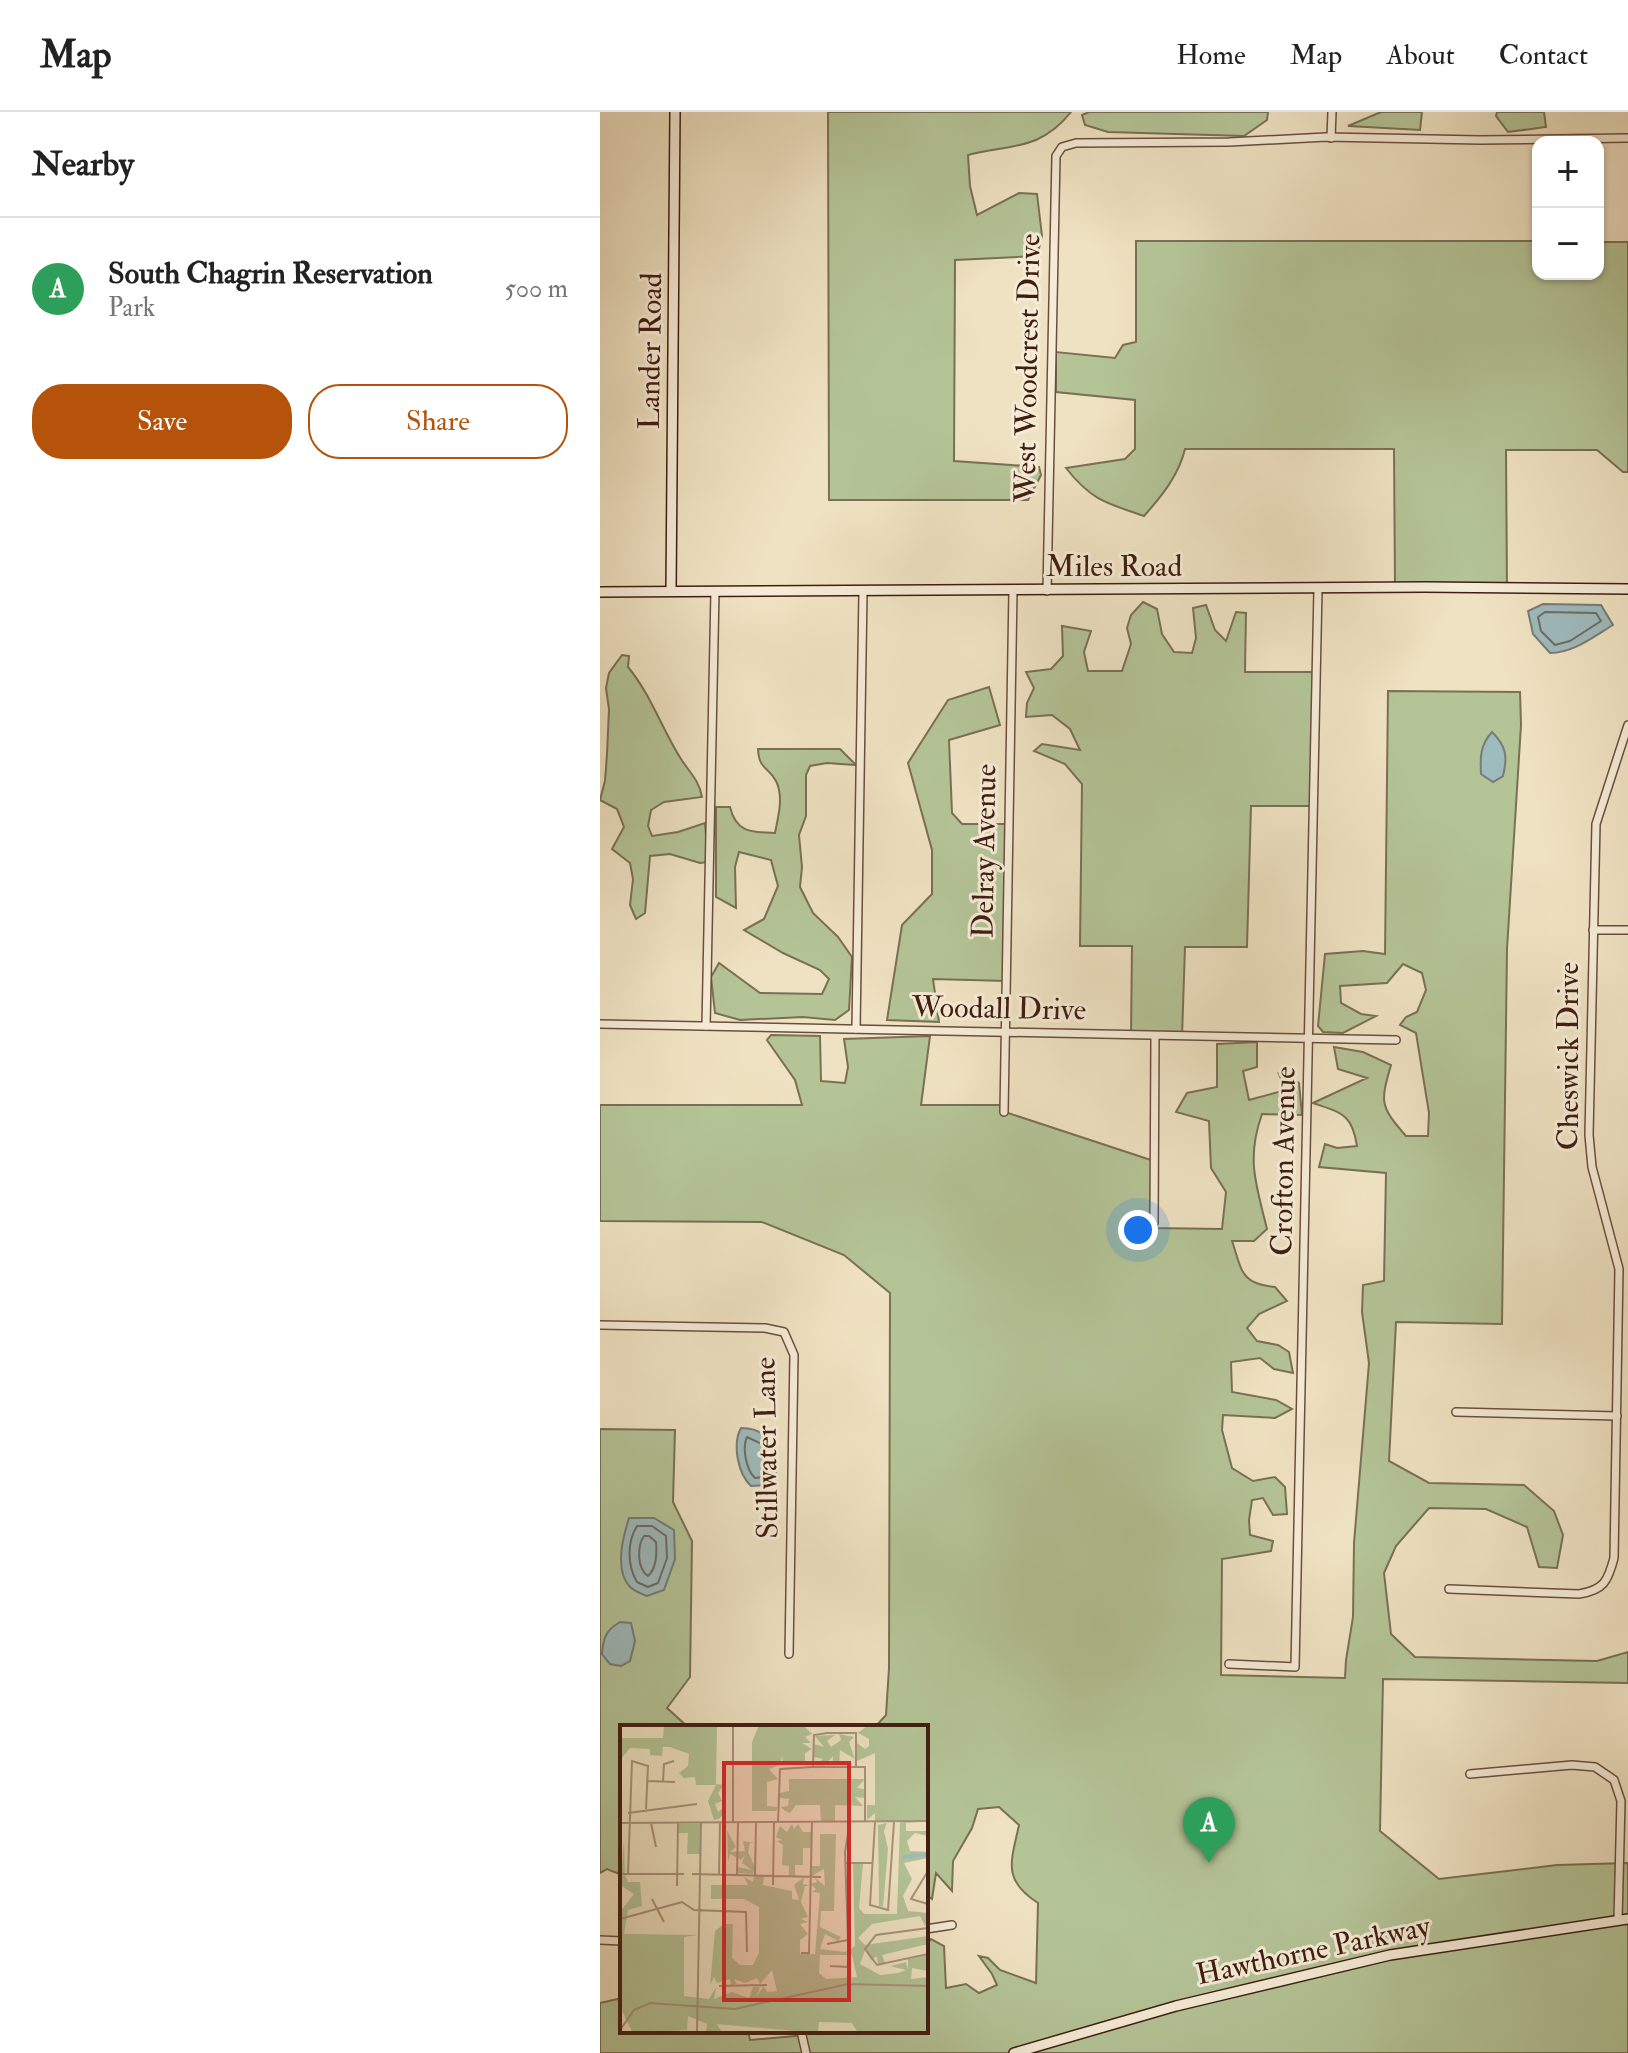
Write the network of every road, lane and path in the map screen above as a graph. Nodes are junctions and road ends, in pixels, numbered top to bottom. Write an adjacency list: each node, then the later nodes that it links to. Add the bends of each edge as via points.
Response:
1 (675, 112): 7 (street, Lander Road)
2 (1332, 112): 3 (street)
3 (1331, 138): 4 (street); 10 (street, West Woodcrest Drive, via 1076,143 1062,147 1056,156)
4 (1628, 138)
5 (1318, 589): 6 (street, Miles Road); 10 (street, Miles Road); 21 (street, Crofton Avenue)
6 (1628, 589)
7 (671, 591): 8 (street, Miles Road); 11 (street, Miles Road)
8 (715, 591): 12 (street, Miles Road); 17 (street)
9 (1013, 591): 10 (street, Miles Road); 12 (street, Miles Road); 19 (street, Delray Avenue)
10 (1047, 591)
11 (600, 592)
12 (863, 592): 18 (street)
13 (1628, 725): 14 (street, Cheswick Drive, via 1596,824)
14 (1593, 930): 15 (street); 27 (street, Cheswick Drive, via 1589,1135 1592,1167 1619,1269)
15 (1628, 930)
16 (600, 1024): 17 (street, Woodall Drive)
17 (706, 1026): 18 (street, Woodall Drive)
18 (856, 1029): 19 (street, Woodall Drive)
19 (1005, 1033): 20 (street, Woodall Drive); 23 (street, Delray Avenue)
20 (1155, 1036): 21 (street, Woodall Drive); 24 (street)
21 (1310, 1039): 22 (street, Woodall Drive); 30 (street, Crofton Avenue, via 1295,1667)
22 (1396, 1040)
23 (1004, 1112)
24 (1154, 1223)
25 (600, 1325): 29 (street, Stillwater Lane, via 784,1332 794,1355)
26 (1456, 1412): 27 (street)
27 (1617, 1416): 28 (street, Cheswick Drive, via 1609,1579 1593,1592 1579,1594)
28 (1449, 1589)
29 (789, 1654)
30 (1229, 1664)
31 (1470, 1774): 32 (street, via 1572,1765 1595,1767 1614,1780 1621,1801)
32 (1623, 1919): 39 (street, Hawthorne Parkway, via 1390,1955 1189,2003)
33 (952, 1925): 34 (street)
34 (928, 1929)
35 (600, 1940): 36 (street)
36 (620, 1941)
37 (801, 2033): 38 (street)
38 (806, 2053)
39 (1014, 2053)

